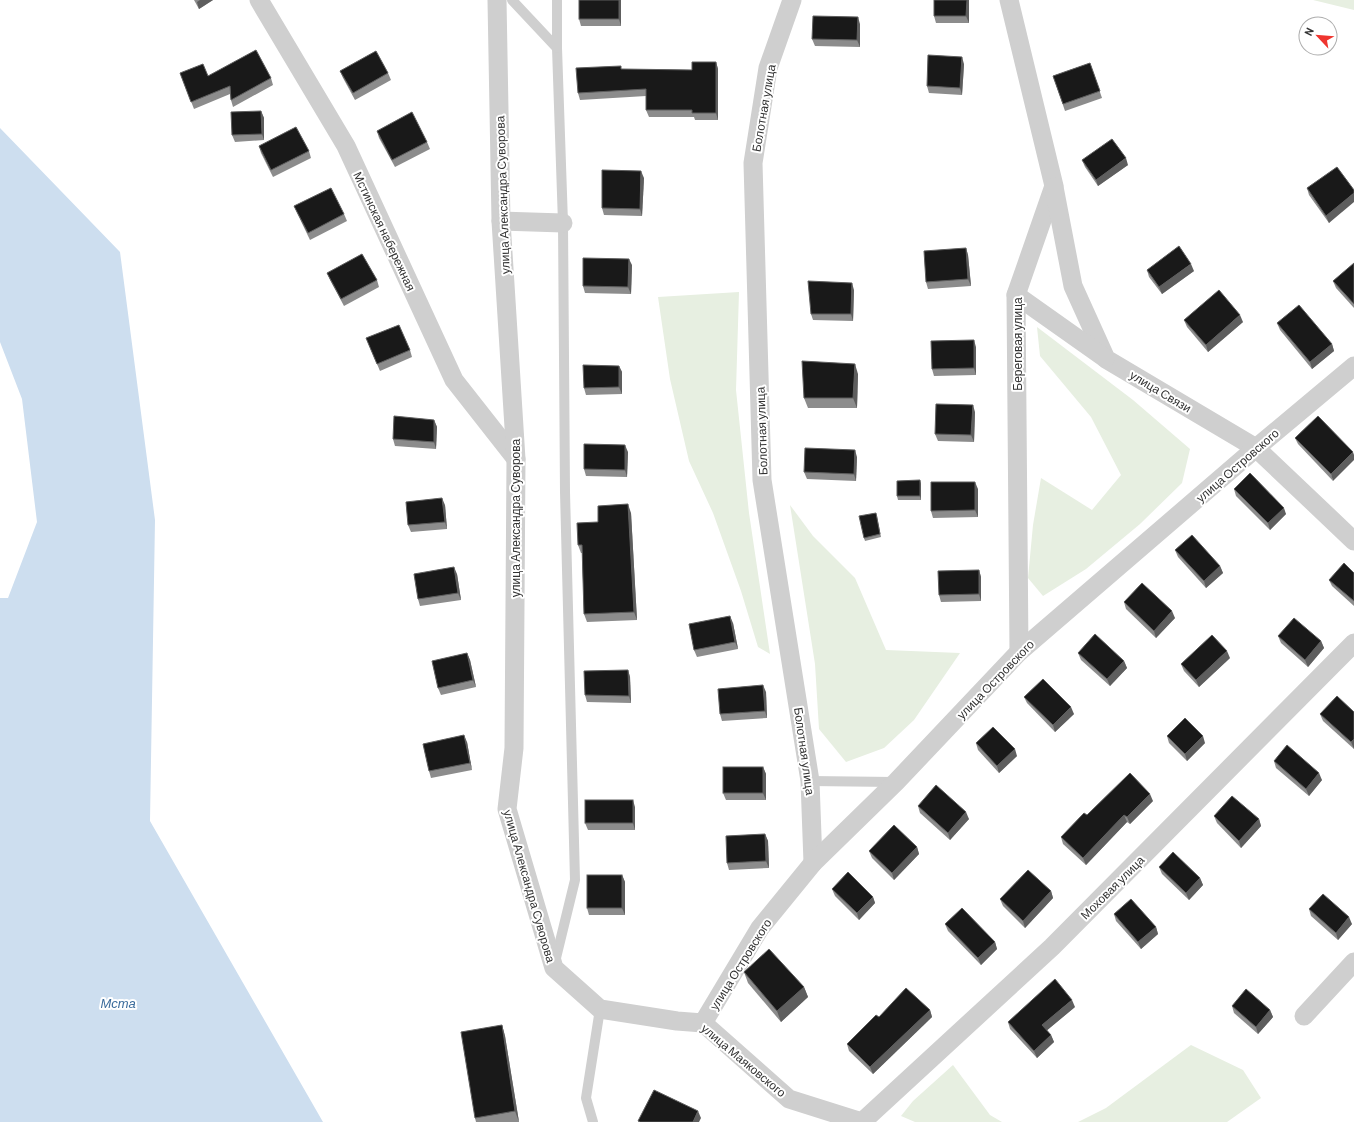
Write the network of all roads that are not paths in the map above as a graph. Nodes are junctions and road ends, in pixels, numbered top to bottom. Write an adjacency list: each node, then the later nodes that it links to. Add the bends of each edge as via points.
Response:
1 (259, 0): 15 (street, Мстинская набережная, via 346,146 454,380)
2 (497, 0): 9 (street, улица Александра Суворова)
3 (512, 0): 7 (lane)
4 (557, 0): 7 (lane)
5 (792, 0): 19 (street, Болотная улица, via 768,68 753,163 762,480)
6 (1009, 0): 8 (street)
7 (556, 48): 10 (lane)
8 (1054, 186): 11 (street, Береговая улица); 12 (street, via 1073,286)
9 (501, 221): 10 (street); 15 (street, улица Александра Суворова)
10 (563, 223): 23 (lane, via 565,492 575,880)
11 (1016, 295): 12 (street, улица Связи); 18 (street, Береговая улица)
12 (1106, 359): 14 (street, улица Связи)
13 (1354, 366): 14 (street, улица Островского)
14 (1256, 448): 16 (street, улица Связи); 18 (street, улица Островского)
15 (516, 459): 23 (street, улица Александра Суворова, via 514,748 506,809)
16 (1354, 541)
17 (1354, 643): 28 (street, Моховая улица, via 1052,947)
18 (1019, 652): 20 (street, улица Островского)
19 (810, 781): 20 (lane); 21 (street, Болотная улица)
20 (896, 782): 21 (street, улица Островского)
21 (813, 863): 26 (street, улица Островского, via 760,928)
22 (1354, 962): 25 (street)
23 (554, 968): 24 (street, улица Александра Суворова)
24 (600, 1009): 26 (street, улица Маяковского); 27 (lane, via 586,1098)
25 (1304, 1016)
26 (703, 1023): 28 (street, улица Маяковского, via 789,1099)
27 (593, 1122)
28 (862, 1122)

